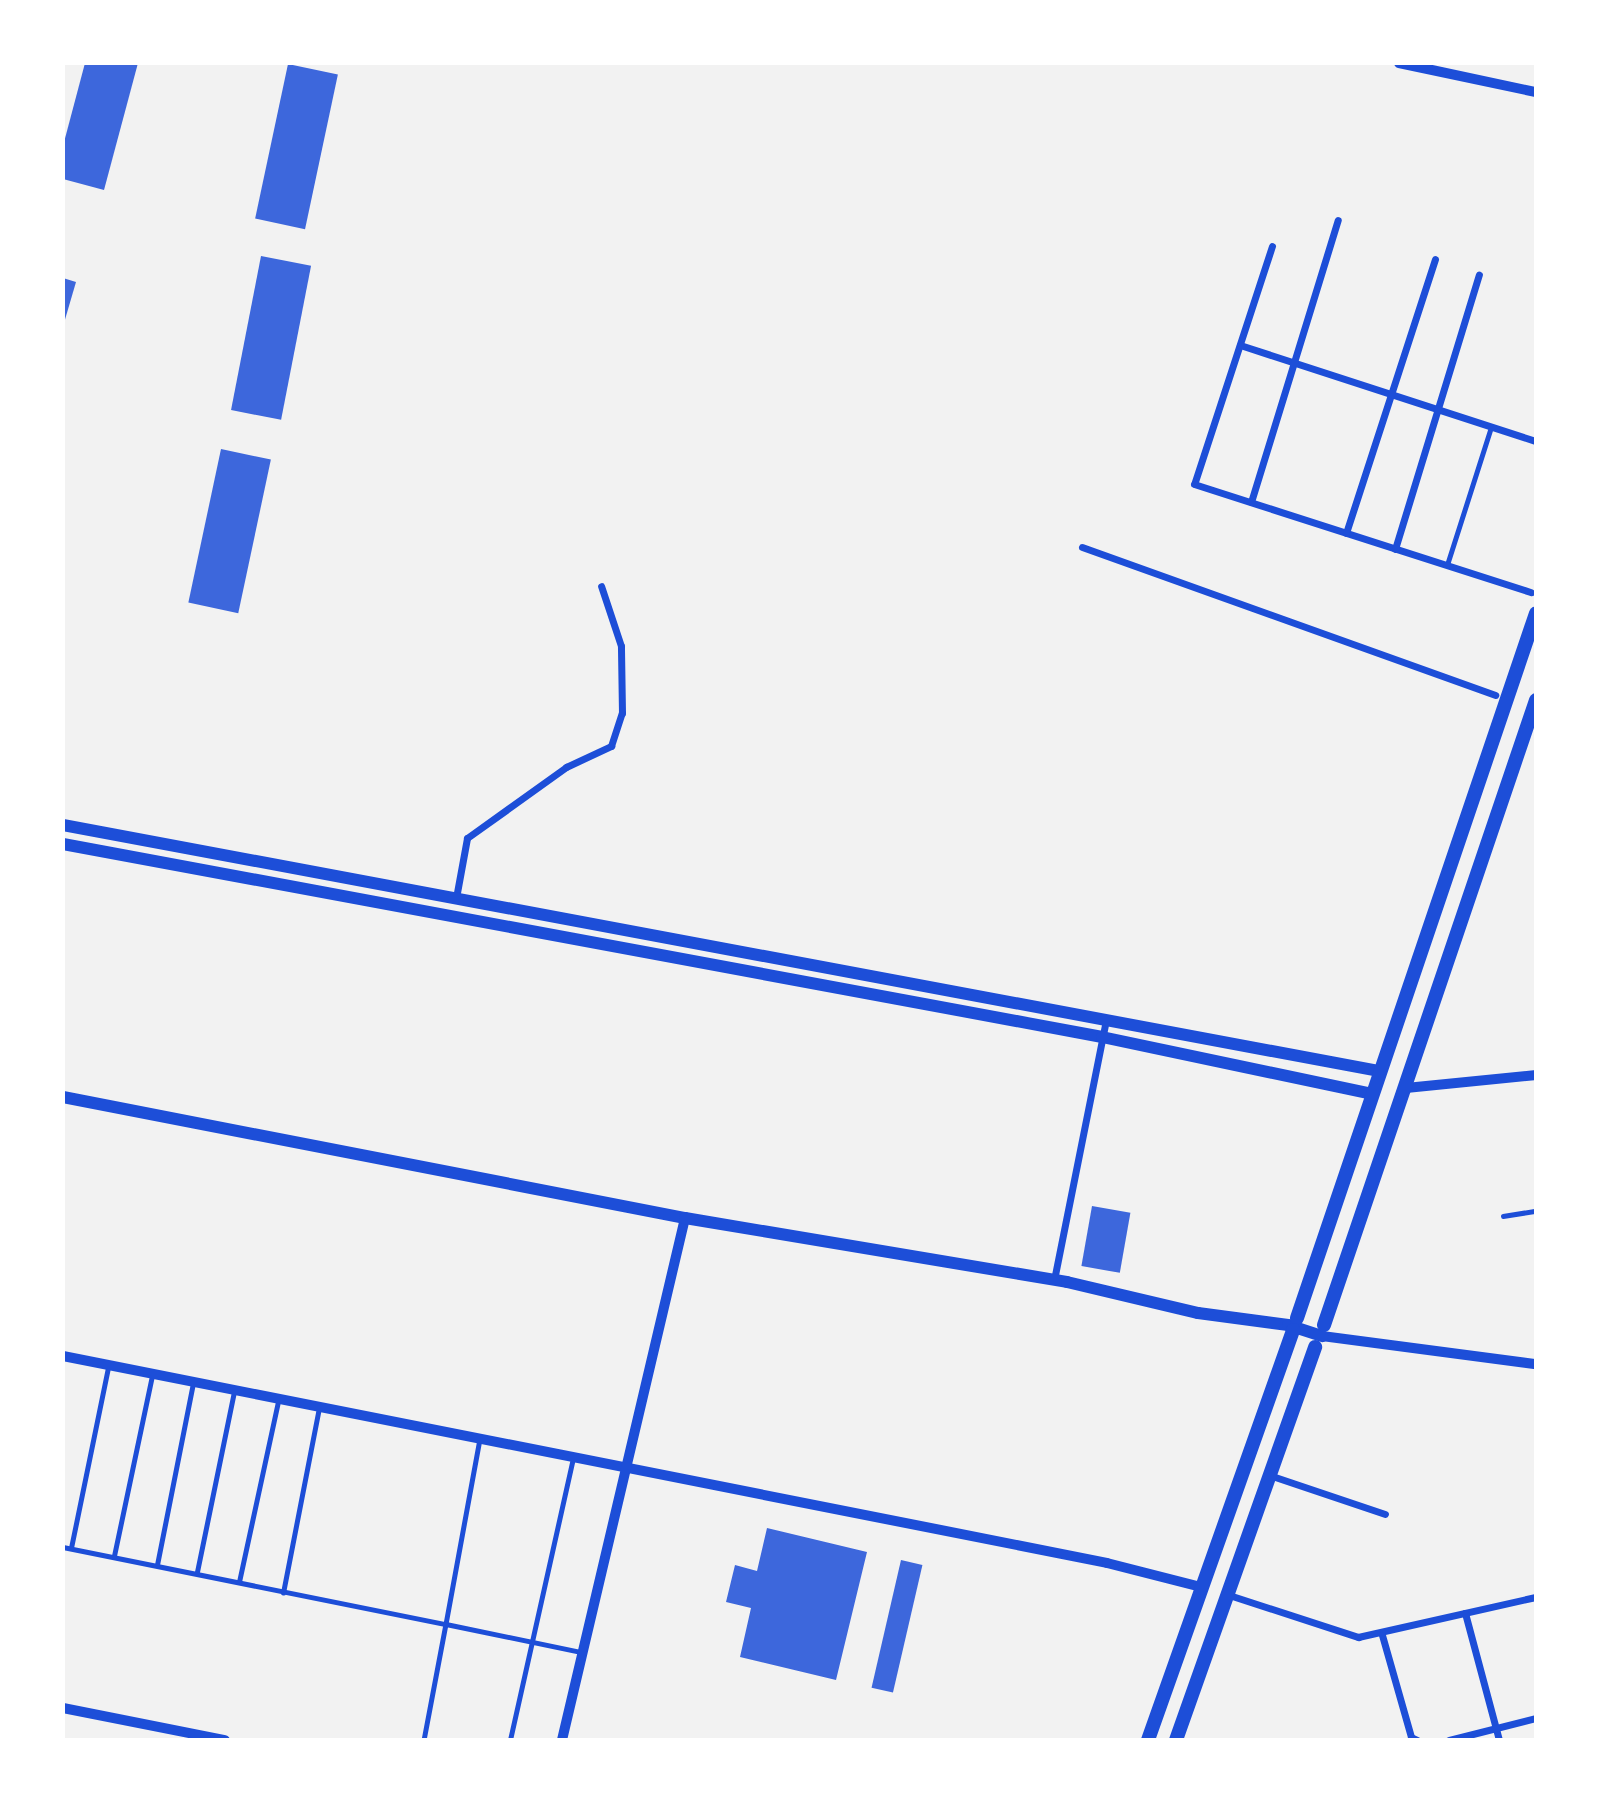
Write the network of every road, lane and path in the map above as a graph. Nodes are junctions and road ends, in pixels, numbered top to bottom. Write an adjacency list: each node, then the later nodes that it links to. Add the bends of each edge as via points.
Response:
1 (1399, 63): 2 (street)
2 (1536, 92)
3 (1338, 220): 8 (street)
4 (1272, 246): 7 (street)
5 (1434, 259): 9 (street)
6 (1479, 275): 10 (street)
7 (1240, 345): 8 (street); 13 (street, via 1194,484)
8 (1294, 361): 9 (street); 13 (street)
9 (1391, 392): 10 (street); 14 (street)
10 (1441, 408): 11 (street); 16 (street)
11 (1491, 426): 12 (street); 17 (lane)
12 (1536, 441)
13 (1251, 502): 14 (street)
14 (1346, 533): 16 (street)
15 (1082, 547): 21 (street)
16 (1395, 549): 17 (street)
17 (1447, 566): 19 (street)
18 (601, 586): 25 (street, via 621,646 622,713 611,747 566,767 467,838)
19 (1531, 592)
20 (1536, 613): 73 (main road, via 1295,1324)
21 (1495, 695)
22 (1536, 700): 37 (main road)
23 (63, 825): 25 (main road)
24 (63, 844): 27 (main road)
25 (456, 898): 26 (main road)
26 (1106, 1019): 27 (street); 28 (main road)
27 (1102, 1037): 31 (main road); 36 (street)
28 (1374, 1070)
29 (1536, 1075): 30 (street)
30 (1406, 1088)
31 (1367, 1093)
32 (63, 1097): 35 (main road)
33 (1536, 1211): 34 (lane)
34 (1503, 1216)
35 (685, 1218): 36 (main road); 48 (street)
36 (1054, 1280): 37 (main road, via 1198,1313 1288,1325)
37 (1320, 1336): 40 (street); 74 (main road)
38 (63, 1356): 39 (street)
39 (109, 1364): 41 (street); 52 (lane)
40 (1536, 1364)
41 (152, 1373): 42 (street); 53 (lane)
42 (194, 1381): 43 (street); 54 (lane)
43 (235, 1390): 44 (street); 55 (lane)
44 (279, 1398): 45 (street); 56 (lane)
45 (319, 1406): 46 (street); 58 (lane)
46 (480, 1438): 47 (street); 62 (lane)
47 (573, 1456): 48 (street); 64 (lane)
48 (625, 1466): 57 (street, via 1107,1563); 65 (street)
49 (1275, 1477): 50 (street)
50 (1384, 1514)
51 (63, 1547): 52 (lane)
52 (71, 1548): 53 (lane)
53 (114, 1556): 54 (lane)
54 (158, 1565): 55 (lane)
55 (197, 1572): 56 (lane)
56 (239, 1582): 58 (lane)
57 (1197, 1587)
58 (283, 1593): 62 (lane)
59 (1232, 1596): 63 (street, via 1357,1637)
60 (1536, 1597): 61 (street)
61 (1465, 1613): 63 (street); 68 (street)
62 (446, 1624): 64 (lane); 70 (lane)
63 (1382, 1635): 75 (street, via 1411,1737)
64 (532, 1642): 65 (lane); 71 (lane)
65 (582, 1653): 72 (street)
66 (63, 1708): 69 (street)
67 (1536, 1718): 68 (street)
68 (1496, 1728): 76 (street); 77 (street)
69 (225, 1740)
70 (424, 1740)
71 (510, 1740)
72 (562, 1740)
73 (1148, 1740)
74 (1177, 1740)
75 (1417, 1740)
76 (1449, 1740)
77 (1499, 1740)

